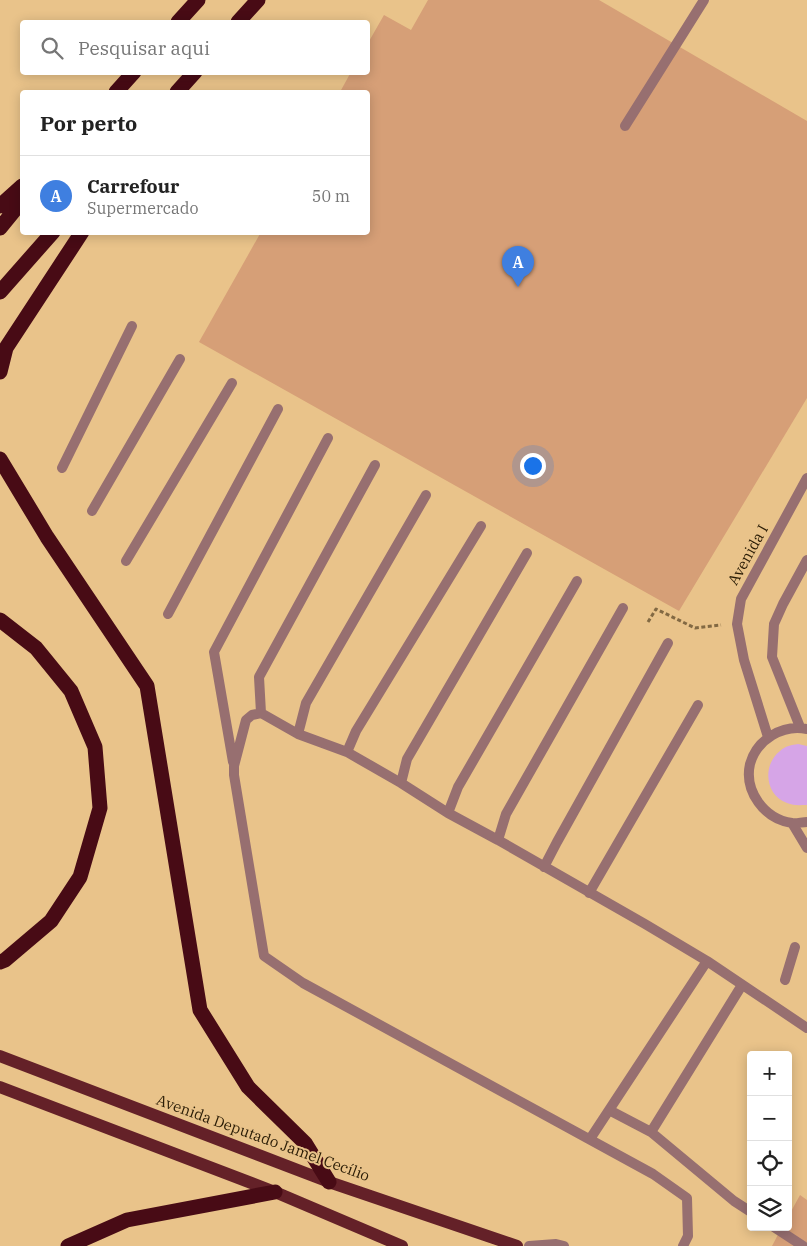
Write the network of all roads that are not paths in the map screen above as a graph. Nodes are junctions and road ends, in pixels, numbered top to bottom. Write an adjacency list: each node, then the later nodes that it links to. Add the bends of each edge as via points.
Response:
1 (198, 0): 4 (highway)
2 (258, 0): 5 (highway)
3 (704, 0): 10 (street)
4 (180, 20)
5 (240, 20)
6 (131, 75): 8 (highway)
7 (192, 75): 9 (highway)
8 (118, 90)
9 (179, 90)
10 (625, 126)
11 (20, 188): 13 (highway)
12 (20, 203): 14 (highway)
13 (0, 206)
14 (0, 228)
15 (50, 235): 17 (highway)
16 (80, 235): 20 (highway, via 6,348)
17 (0, 292)
18 (132, 326): 26 (street)
19 (180, 359): 29 (street)
20 (0, 372)
21 (232, 383): 33 (street)
22 (278, 409): 36 (street)
23 (328, 438): 45 (street, via 214,652)
24 (0, 459): 65 (highway, via 47,537 147,686 200,1010 248,1087 305,1143)
25 (375, 465): 40 (street, via 259,677)
26 (62, 468)
27 (807, 478): 43 (street, Avenida I, via 741,599 737,624 744,660)
28 (426, 495): 42 (street, via 306,703)
29 (92, 511)
30 (480, 526): 44 (street, via 356,731)
31 (527, 553): 46 (street, via 407,759)
32 (807, 560): 41 (street, via 774,624 772,657)
33 (126, 561)
34 (576, 581): 47 (street, via 458,787)
35 (623, 608): 50 (street, via 506,814)
36 (168, 614)
37 (0, 620): 55 (highway, via 36,648 71,691 95,747 100,808 80,877 51,921)
38 (668, 642): 52 (street)
39 (698, 705): 53 (street)
40 (261, 713): 42 (street); 45 (street, via 246,720)
41 (804, 728): 43 (street, via 783,729)
42 (298, 734): 44 (street)
43 (768, 737): 49 (street, via 750,764 749,780 763,809 777,819)
44 (347, 752): 46 (street)
45 (234, 766): 64 (street, via 264,956 302,983)
46 (401, 783): 47 (street)
47 (448, 813): 50 (street)
48 (807, 822): 49 (street)
49 (792, 823): 51 (street)
50 (498, 840): 52 (street)
51 (807, 848)
52 (544, 867): 53 (street)
53 (589, 893): 56 (street)
54 (795, 947): 57 (street)
55 (0, 962)
56 (706, 962): 58 (street); 62 (street)
57 (785, 980)
58 (742, 985): 59 (street); 63 (street)
59 (807, 1028)
60 (0, 1056): 65 (main road, Avenida Deputado Jamel Cecílio)
61 (0, 1086): 66 (main road)
62 (609, 1110): 63 (street); 64 (street)
63 (651, 1132): 67 (street)
64 (590, 1139): 74 (street, via 653,1174 687,1198 688,1236)
65 (329, 1182): 71 (main road, Avenida Deputado Jamel Cecílio)
66 (275, 1192): 69 (highway, via 128,1220); 70 (main road)
67 (747, 1209)
68 (780, 1231): 75 (street)
69 (68, 1246)
70 (402, 1246)
71 (517, 1246)
72 (529, 1246): 73 (street)
73 (564, 1246)
74 (683, 1246)
75 (803, 1246)

